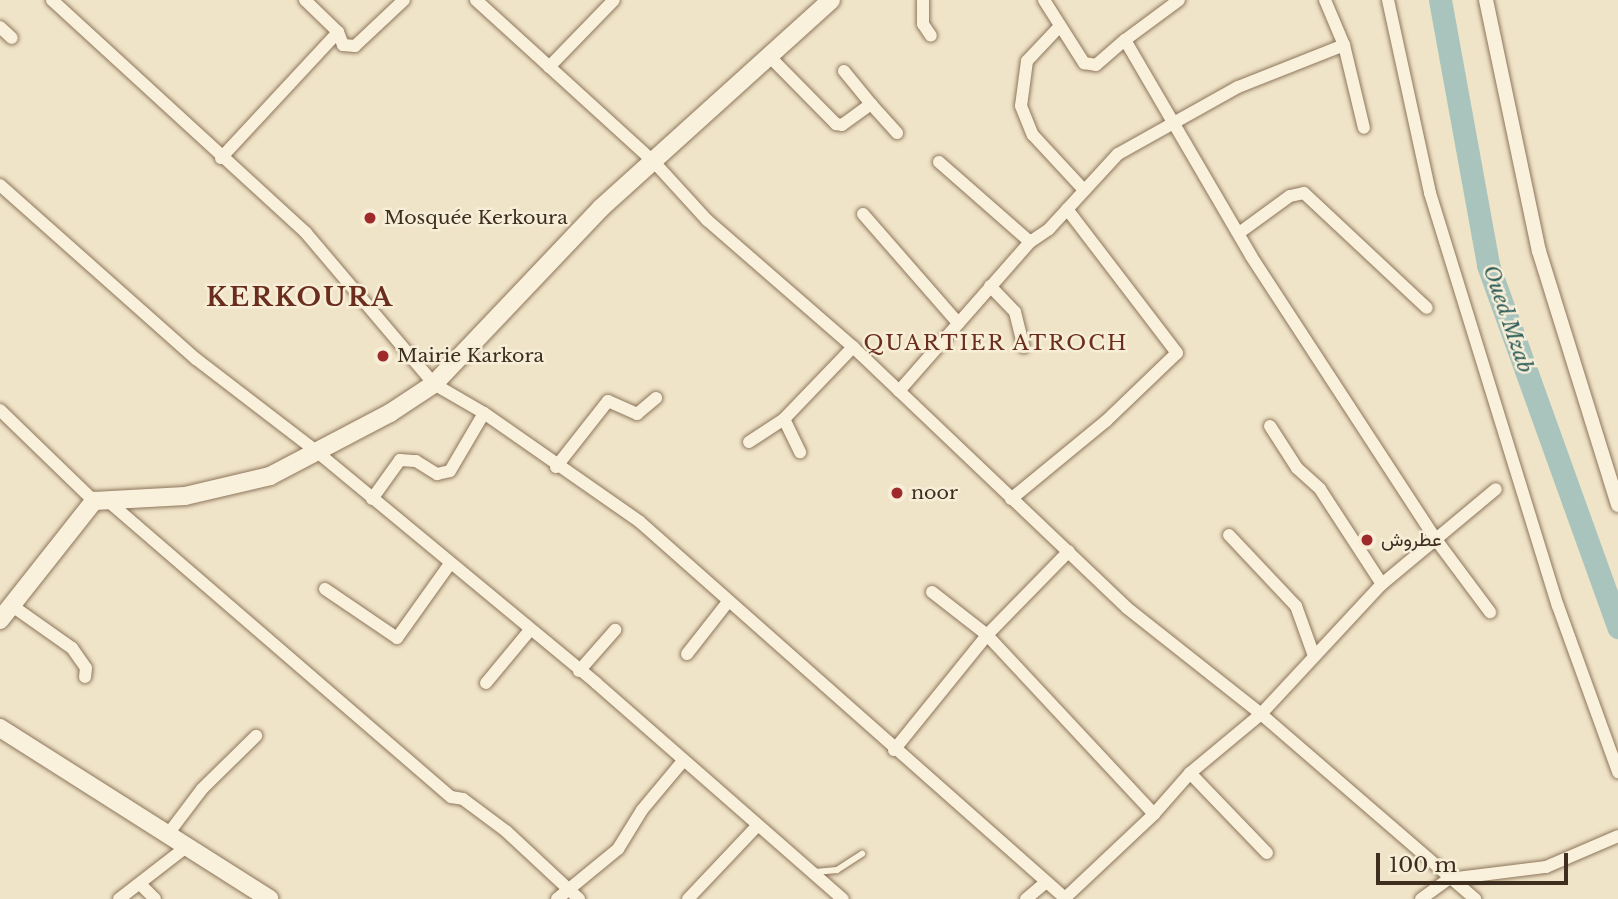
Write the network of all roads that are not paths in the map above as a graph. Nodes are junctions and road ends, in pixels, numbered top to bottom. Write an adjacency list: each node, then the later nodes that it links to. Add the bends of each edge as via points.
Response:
1 (52, 0): 27 (street)
2 (305, 0): 15 (street)
3 (404, 0): 15 (street, via 355,46 343,45)
4 (476, 0): 21 (street)
5 (614, 0): 21 (street)
6 (831, 0): 20 (main road)
7 (923, 0): 16 (street, via 923,24)
8 (1044, 0): 13 (street)
9 (1325, 0): 19 (street)
10 (1388, 0): 81 (street, via 1430,193 1558,606)
11 (1486, 0): 56 (street, via 1539,251)
12 (1177, 1): 18 (street)
13 (1060, 26): 18 (street, via 1078,57 1090,66); 31 (street, via 1027,61 1021,106 1034,135)
14 (0, 27): 17 (street)
15 (338, 32): 27 (street)
16 (931, 36)
17 (12, 38)
18 (1125, 40): 24 (street)
19 (1344, 44): 24 (street, via 1238,87); 25 (street)
20 (771, 58): 23 (street, via 836,124 842,125); 28 (main road)
21 (549, 67): 28 (street)
22 (844, 71): 23 (street)
23 (871, 104): 26 (street)
24 (1170, 122): 31 (street, via 1118,154); 34 (street)
25 (1364, 128)
26 (897, 133)
27 (222, 158): 41 (street, via 327,254 374,317)
28 (654, 162): 39 (street, via 706,220); 41 (main road, via 601,208)
29 (939, 162): 35 (street)
30 (0, 185): 49 (street, via 197,359)
31 (1083, 189): 32 (street)
32 (1067, 209): 35 (street); 54 (street, via 1177,353 1107,421)
33 (863, 214): 38 (street)
34 (1239, 233): 37 (street, via 1290,196 1304,193); 58 (street)
35 (1030, 242): 36 (street)
36 (990, 286): 38 (street); 40 (street, via 1016,312)
37 (1427, 308)
38 (958, 323): 42 (street)
39 (853, 347): 42 (street); 46 (street)
40 (1024, 347)
41 (434, 384): 45 (street); 49 (main road)
42 (899, 391): 54 (street)
43 (656, 398): 51 (street, via 636,414 608,401)
44 (0, 410): 55 (street)
45 (484, 413): 51 (street); 53 (street, via 450,471 438,474 416,461 400,460)
46 (784, 419): 48 (street); 50 (street)
47 (1270, 426): 61 (street, via 1297,468 1320,489)
48 (750, 442)
49 (316, 451): 53 (street); 55 (main road, via 240,486 185,496)
50 (800, 452)
51 (556, 467): 64 (street, via 600,492 640,523)
52 (1496, 489): 58 (street)
53 (372, 499): 60 (street)
54 (1011, 499): 59 (street)
55 (101, 501): 65 (main road); 94 (street, via 451,797 463,799 506,831)
56 (1618, 505)
57 (1229, 535): 72 (street, via 1296,606)
58 (1434, 537): 61 (street); 66 (street)
59 (1069, 551): 70 (street); 76 (street, via 1127,608)
60 (449, 565): 62 (street, via 397,638); 68 (street)
61 (1382, 584): 72 (street)
62 (326, 589)
63 (932, 592): 70 (street)
64 (727, 603): 71 (street); 79 (street)
65 (11, 605): 67 (main road); 74 (street, via 72,648 86,668)
66 (1490, 612)
67 (0, 620)
68 (530, 630): 73 (street); 75 (street)
69 (615, 630): 73 (street)
70 (987, 635): 79 (street); 83 (street)
71 (687, 654)
72 (1314, 656): 76 (street)
73 (579, 671): 80 (street)
74 (85, 677)
75 (486, 683)
76 (1261, 714): 82 (street); 91 (street)
77 (0, 728): 85 (main road)
78 (256, 736): 85 (street, via 202,789)
79 (894, 750): 92 (street)
80 (684, 761): 84 (street); 94 (street, via 642,810 618,849 595,873)
81 (1618, 772)
82 (1190, 773): 83 (street); 88 (street)
83 (1154, 814): 95 (street)
84 (757, 826): 90 (street); 101 (street)
85 (168, 834): 87 (main road)
86 (1618, 836): 91 (street, via 1546,867)
87 (186, 847): 93 (street); 98 (main road)
88 (1267, 853)
89 (862, 854): 90 (lane, via 837,870)
90 (809, 873): 102 (street)
91 (1449, 880): 104 (street); 105 (street)
92 (1045, 883): 95 (street); 103 (street)
93 (140, 884): 96 (street); 97 (street)
94 (570, 887): 99 (street); 100 (street)
95 (1065, 898)
96 (119, 899)
97 (155, 899)
98 (269, 899)
99 (558, 899)
100 (579, 899)
101 (688, 899)
102 (843, 899)
103 (1026, 899)
104 (1421, 899)
105 (1475, 899)

